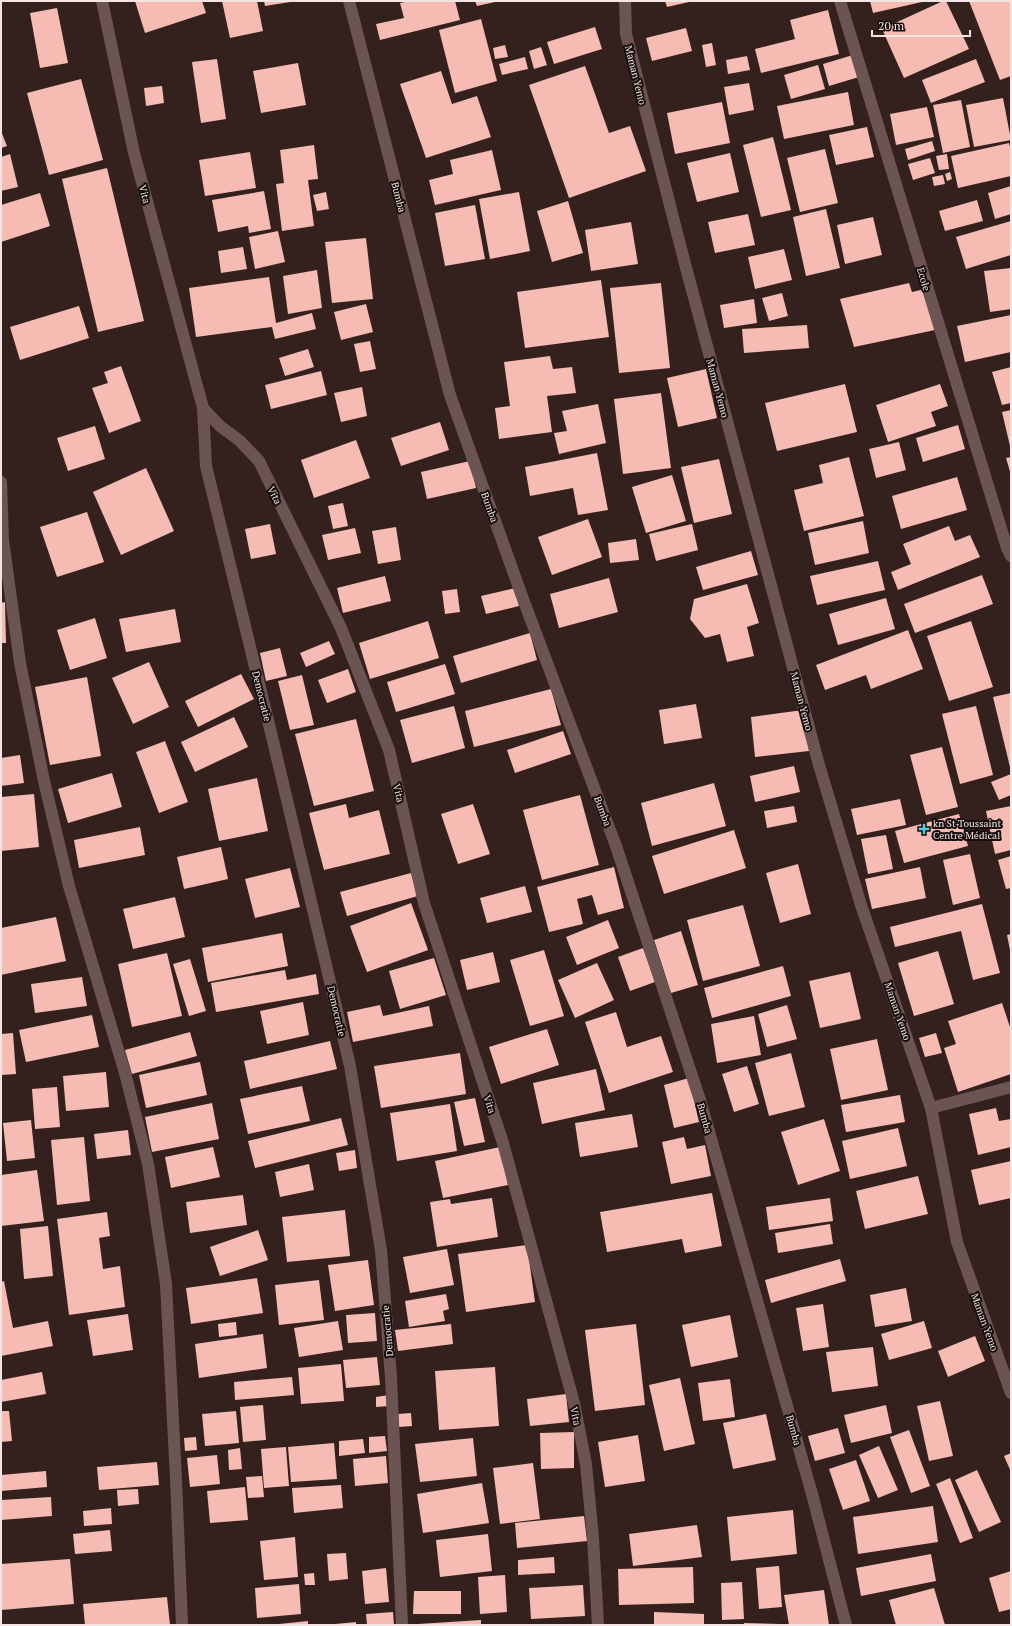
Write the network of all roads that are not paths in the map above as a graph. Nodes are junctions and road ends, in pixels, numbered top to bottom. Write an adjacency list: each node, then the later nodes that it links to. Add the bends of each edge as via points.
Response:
1 (102, 1): 5 (street, Vita, via 134,153)
2 (349, 1): 14 (street, Bumba, via 450,395 616,846 700,1100 810,1487)
3 (625, 1): 9 (street, Maman Yemo, via 626,34 819,765 861,905)
4 (840, 1): 7 (street, Ecole, via 990,495)
5 (203, 408): 12 (street, Democratie, via 206,466 350,1066 381,1250 391,1377); 13 (street, Vita, via 259,461 342,628 389,750 424,903 503,1143 574,1403 586,1464)
6 (1, 482): 11 (street, via 3,540 20,663 44,781 69,886 126,1073 148,1164 166,1284)
7 (1011, 556)
8 (1011, 1087): 9 (street)
9 (931, 1108): 10 (street, Maman Yemo, via 957,1242)
10 (1011, 1393)
11 (182, 1625)
12 (402, 1625)
13 (598, 1625)
14 (846, 1625)

